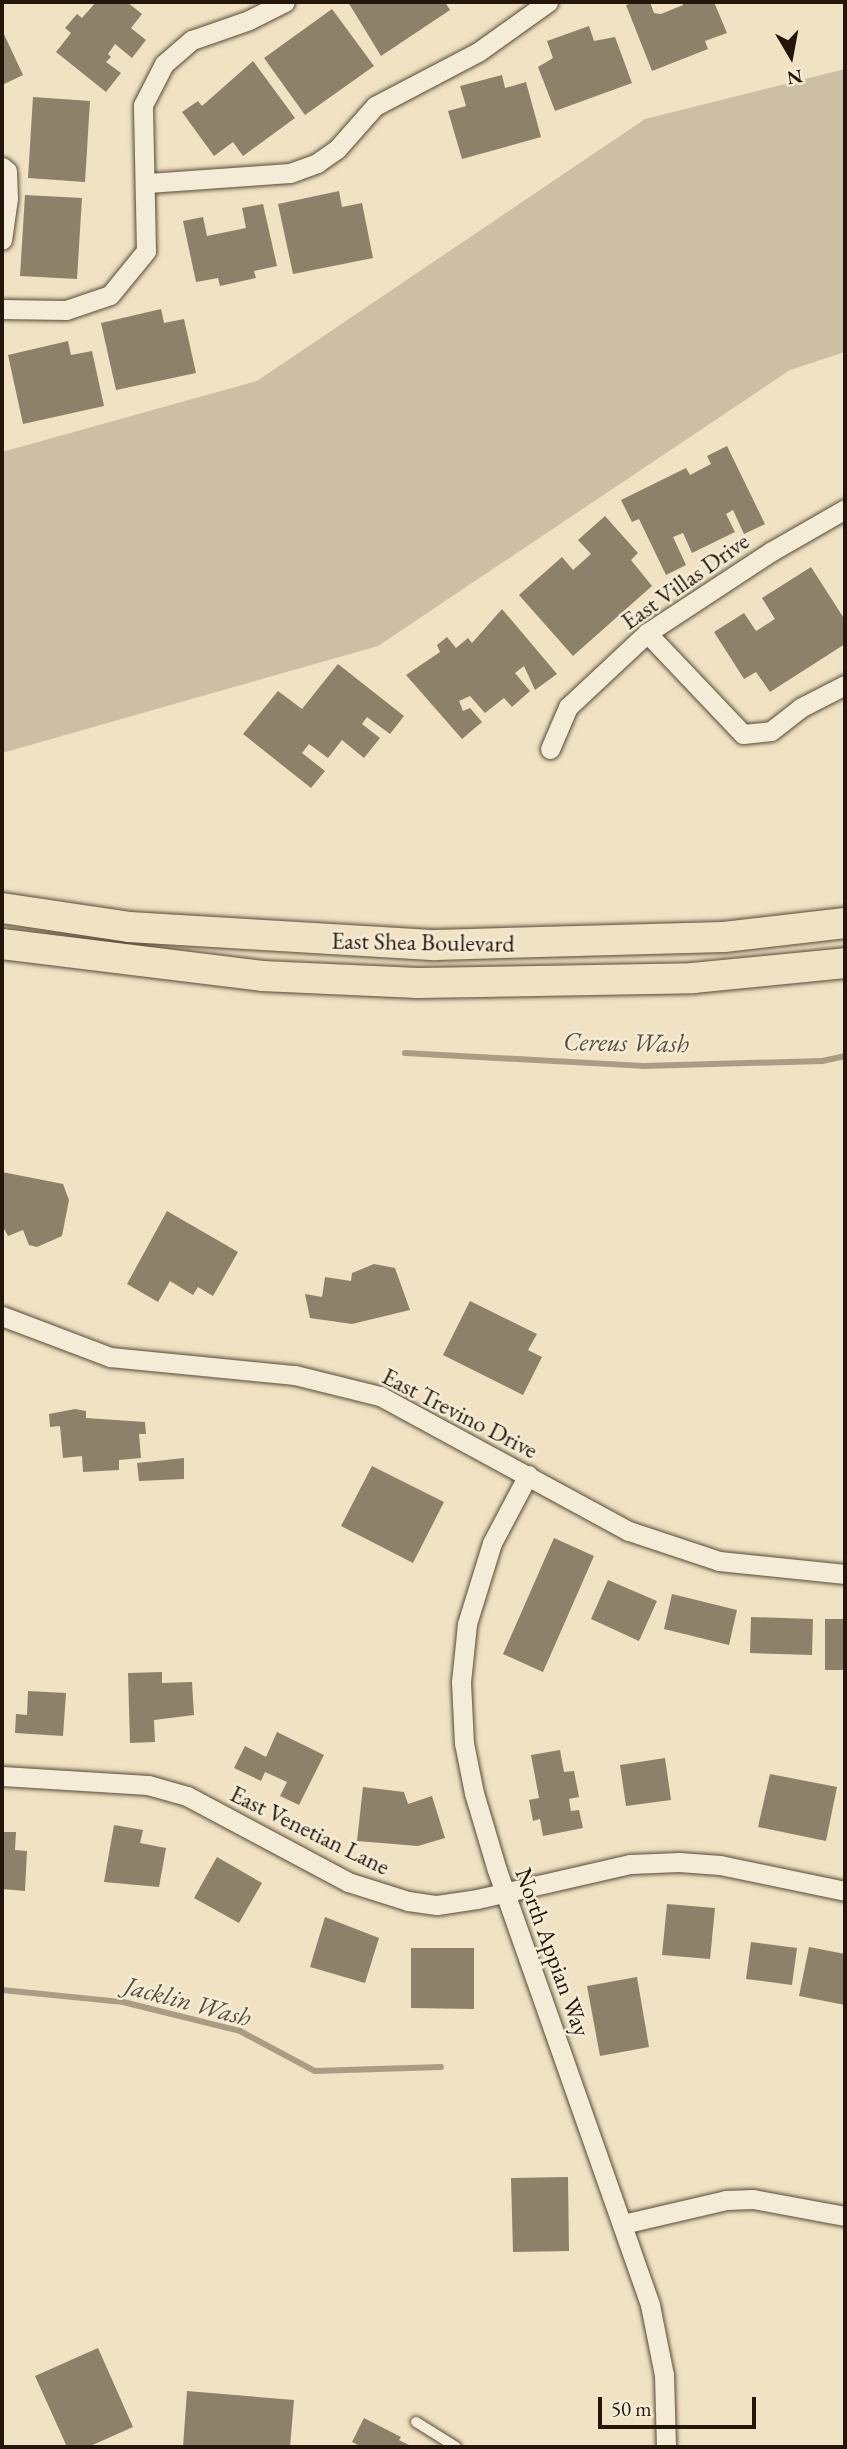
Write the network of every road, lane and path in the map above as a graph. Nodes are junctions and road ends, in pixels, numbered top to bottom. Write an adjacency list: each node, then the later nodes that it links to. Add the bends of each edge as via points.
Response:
1 (285, 2): 4 (street, via 192,40 164,64 144,105 141,145)
2 (548, 2): 4 (street, via 478,52 375,106 317,163 290,173)
3 (2, 167): 5 (street, via 7,171 8,198)
4 (148, 183): 6 (street, via 146,251 110,295 66,310)
5 (2, 240)
6 (2, 309)
7 (845, 509): 8 (street, East Villas Drive)
8 (647, 633): 9 (street, via 743,734 771,731 800,708); 10 (street, East Villas Drive, via 568,707)
9 (845, 684)
10 (550, 749)
11 (2, 908): 14 (main road, East Shea Boulevard, via 129,927 303,940)
12 (845, 923): 14 (main road, East Shea Boulevard, via 724,937)
13 (2, 944): 16 (main road, East Shea Boulevard, via 262,976 418,983)
14 (547, 944): 16 (main road)
15 (845, 963): 16 (main road, East Shea Boulevard, via 693,978)
16 (547, 982)
17 (2, 1316): 18 (street, East Trevino Drive, via 110,1357 295,1375 380,1396)
18 (528, 1475): 19 (street, East Trevino Drive, via 629,1531 719,1561); 22 (street, North Appian Way, via 477,1581 461,1682 464,1743 474,1793)
19 (845, 1574)
20 (2, 1776): 22 (street, East Venetian Lane, via 148,1785 187,1796 348,1882 408,1901 437,1905)
21 (845, 1891): 22 (street, East Venetian Lane, via 720,1865 679,1862 629,1864)
22 (506, 1893): 24 (street, North Appian Way)
23 (845, 2216): 24 (street, via 753,2199 726,2200)
24 (623, 2224): 27 (street, North Appian Way, via 659,2339)
25 (416, 2422): 26 (lane)
26 (456, 2447)
27 (666, 2447)

